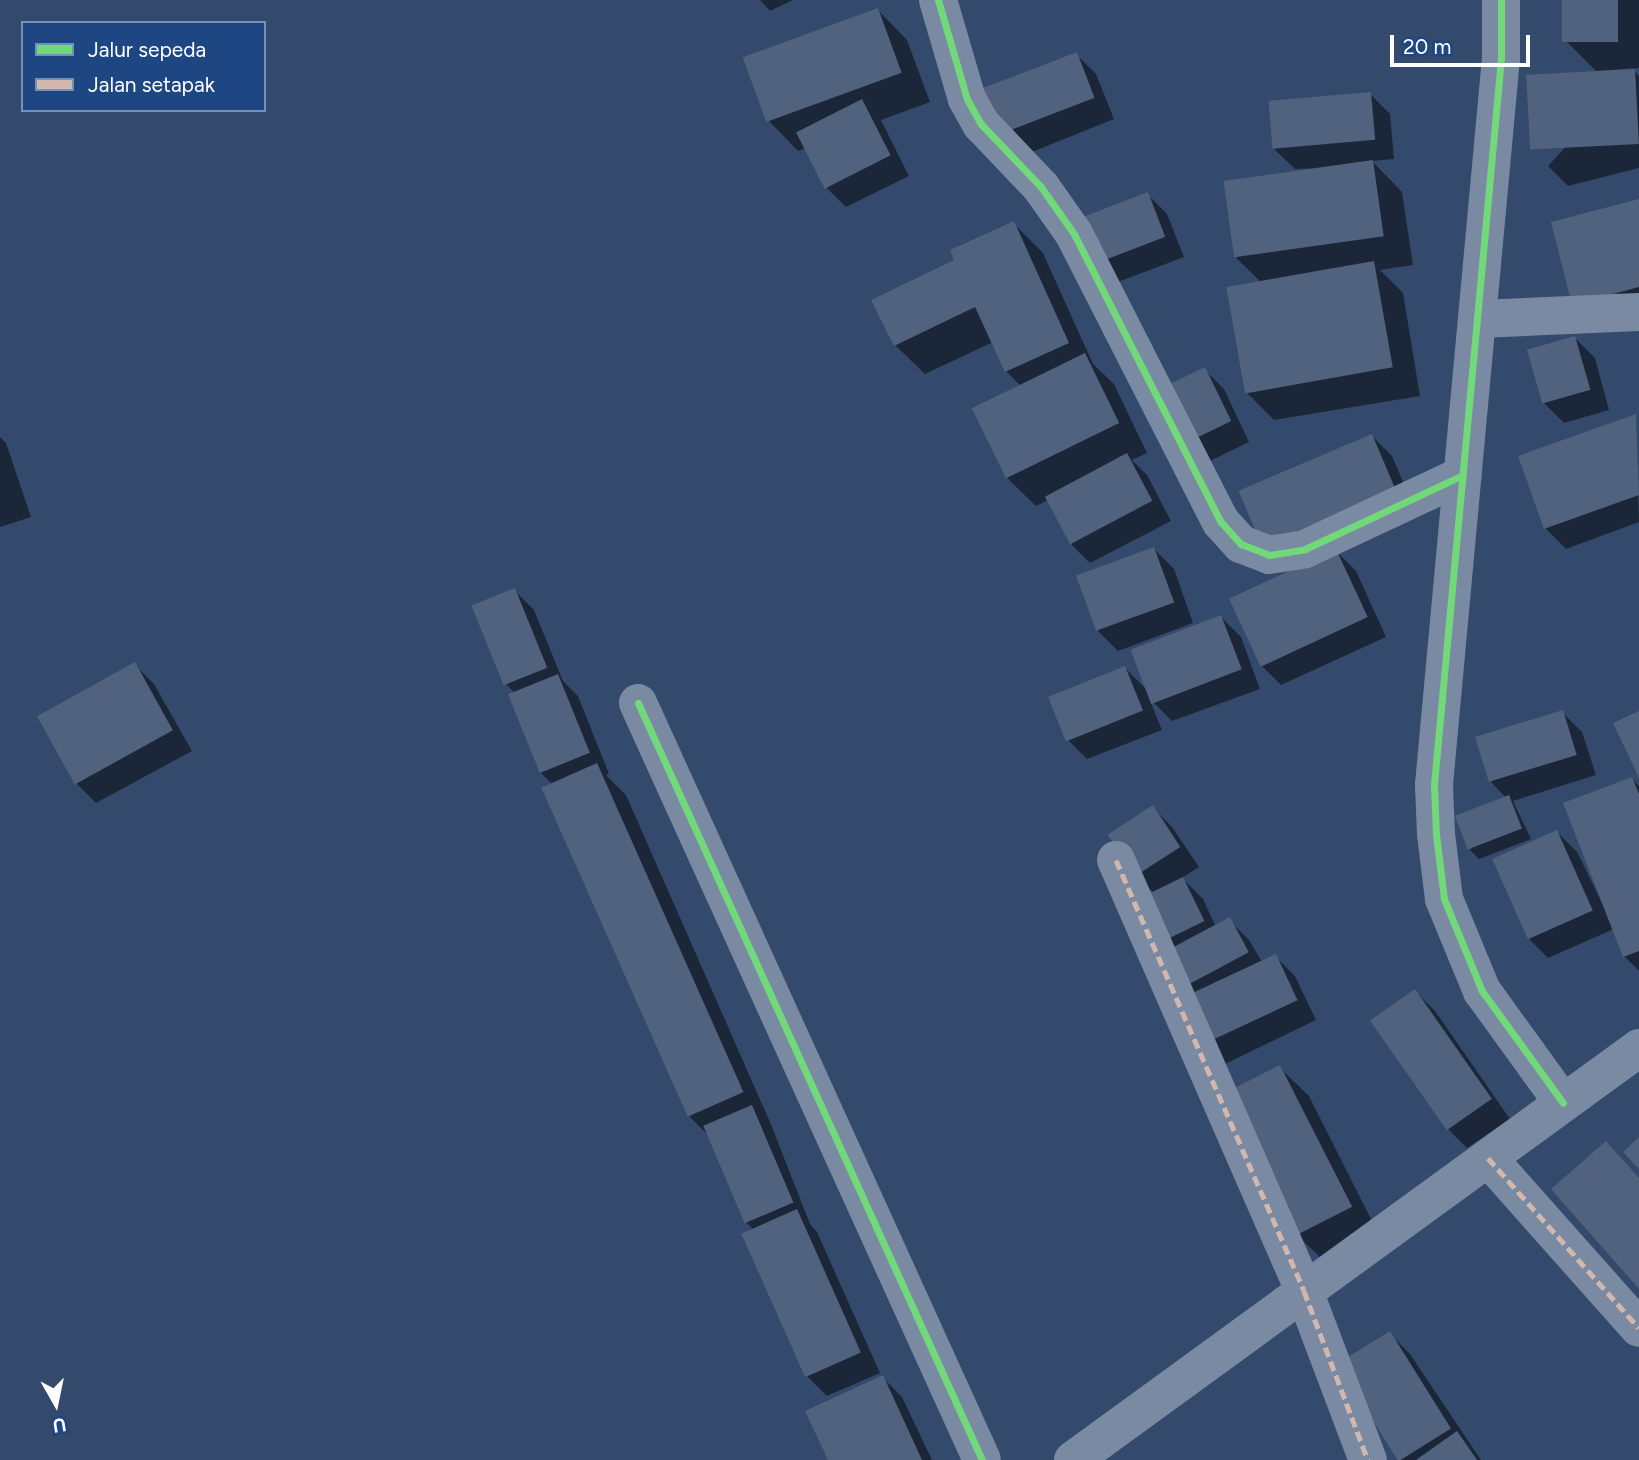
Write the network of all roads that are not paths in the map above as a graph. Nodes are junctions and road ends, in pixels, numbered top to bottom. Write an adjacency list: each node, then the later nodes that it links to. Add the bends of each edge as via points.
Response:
1 (938, 0): 5 (street, via 967,99 981,124 1041,187 1074,234 1221,522 1241,544 1269,555 1305,549)
2 (1501, 0): 4 (street, via 1501,58)
3 (1639, 312): 4 (street)
4 (1478, 319): 5 (street)
5 (1463, 475): 9 (street, via 1434,785 1444,899 1482,991)
6 (638, 703): 13 (street)
7 (1116, 860): 11 (street)
8 (1639, 1048): 9 (street)
9 (1563, 1103): 10 (street)
10 (1489, 1158): 11 (street); 12 (street)
11 (1304, 1291): 14 (street); 15 (street)
12 (1639, 1328)
13 (982, 1460)
14 (1073, 1460)
15 (1367, 1460)

